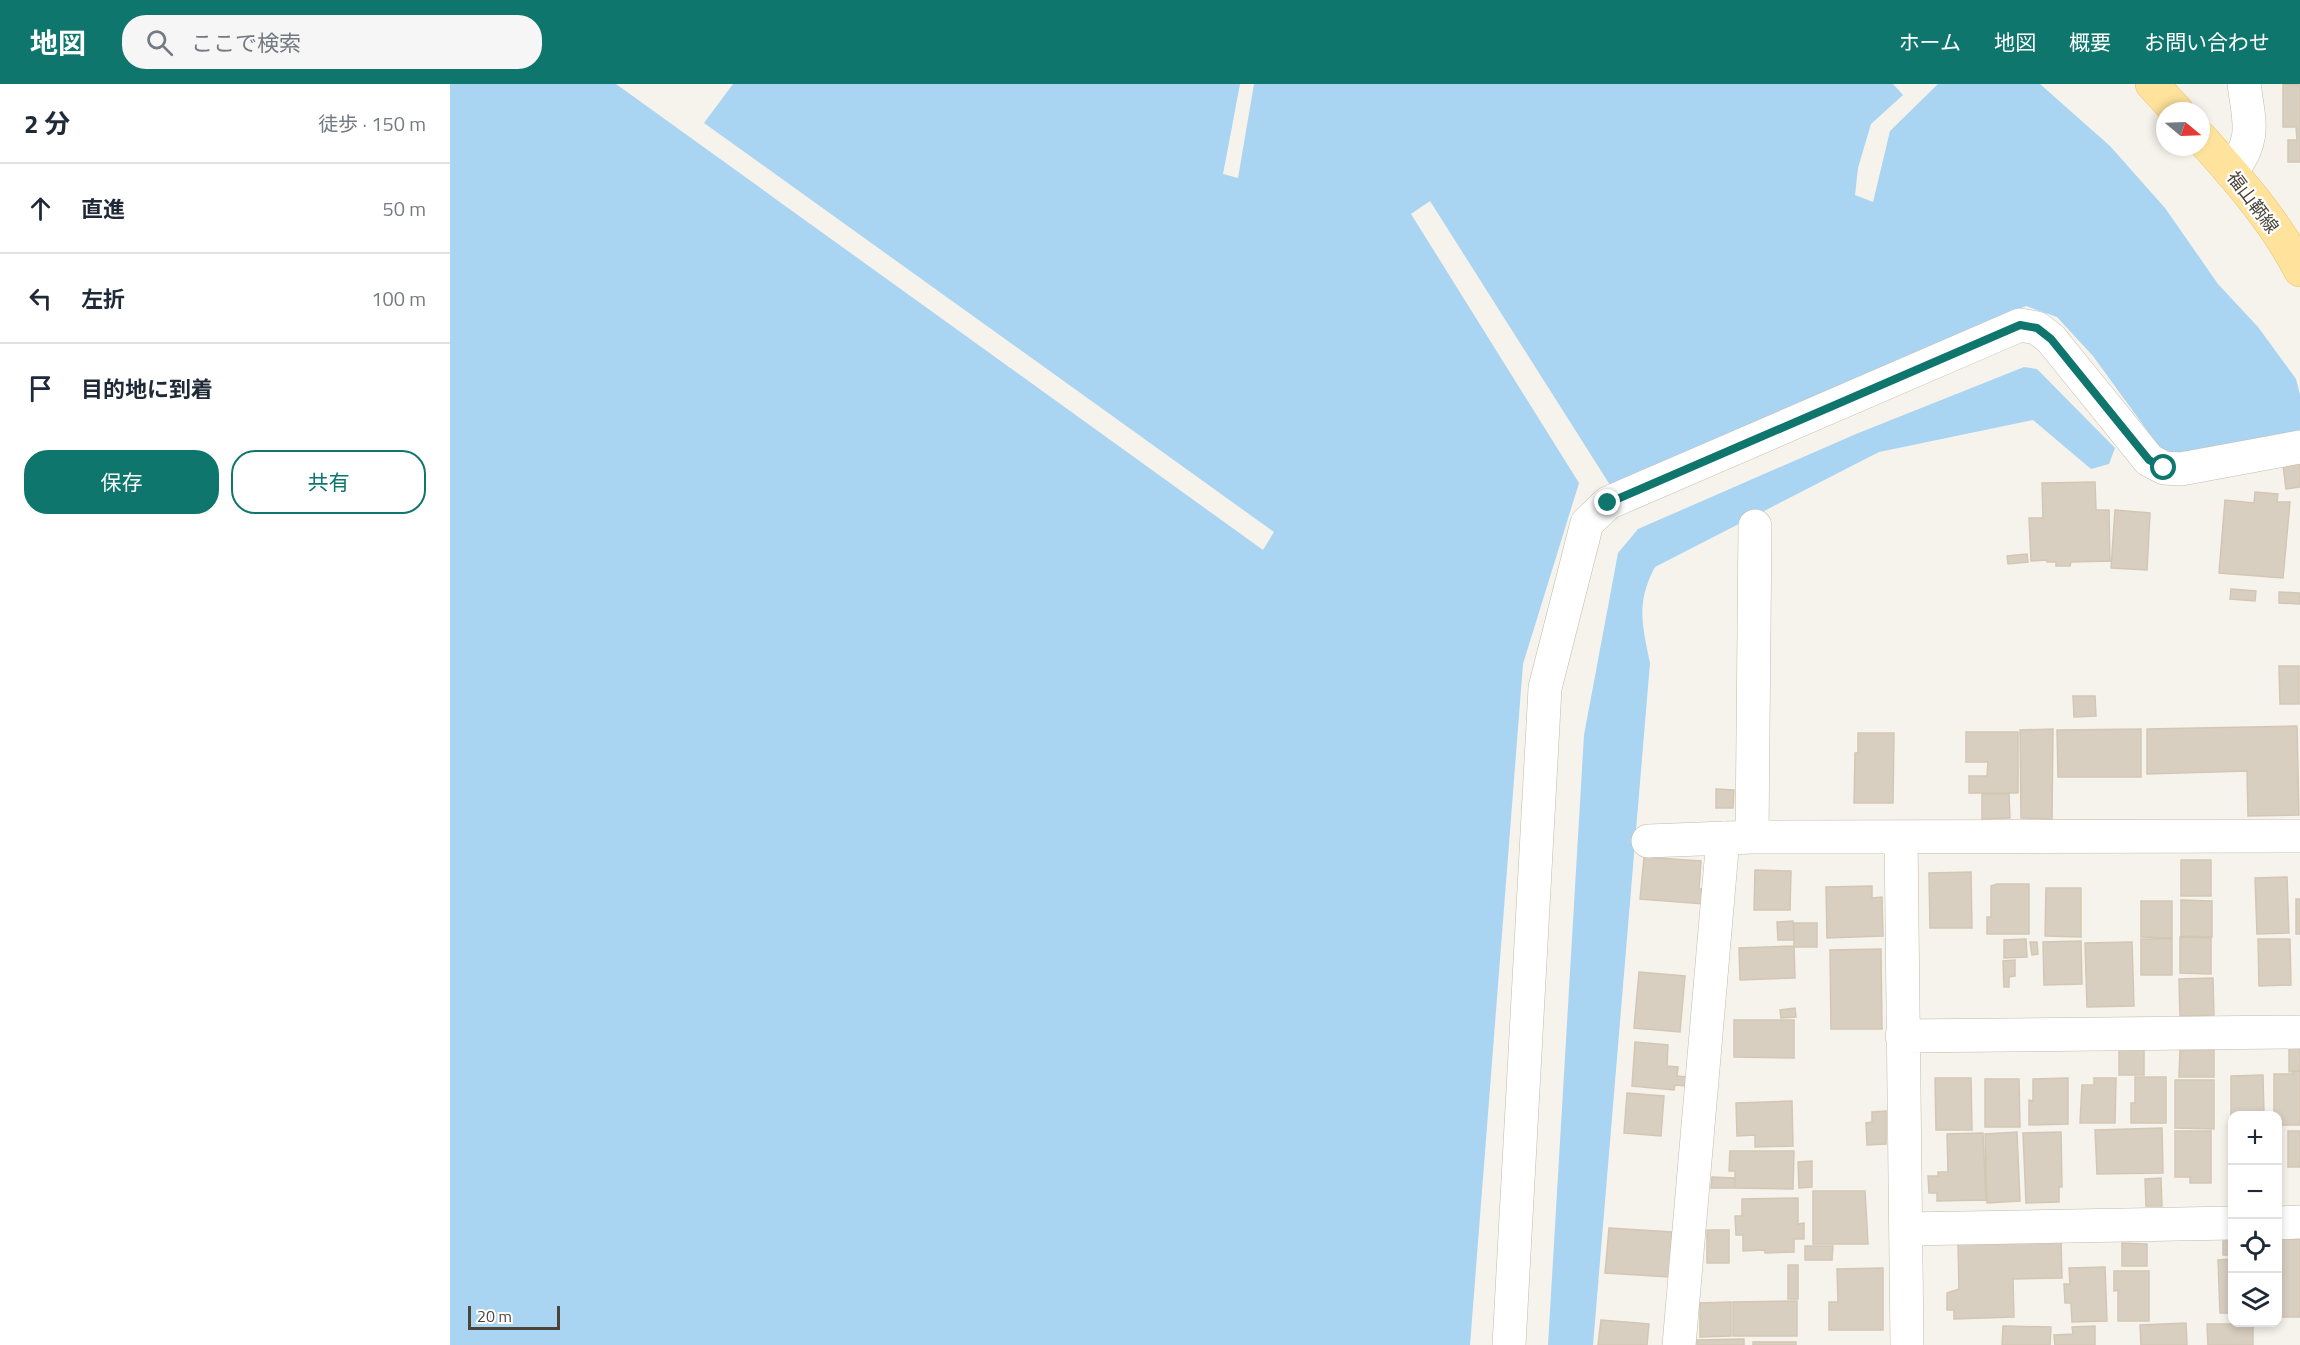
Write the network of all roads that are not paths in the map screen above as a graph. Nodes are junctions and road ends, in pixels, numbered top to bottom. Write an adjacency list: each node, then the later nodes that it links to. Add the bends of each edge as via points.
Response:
1 (2152, 84): 3 (main road)
2 (2244, 84): 5 (street, via 2250,140)
3 (2169, 102)
4 (2210, 148): 5 (main road, 福山鞆線)
5 (2231, 172): 6 (main road, 福山鞆線, via 2290,250)
6 (2300, 270)
7 (2300, 447): 19 (street, via 2181,469 2164,468 2149,460 2051,339 2037,328 2020,325 1608,503 1587,523 1545,688)
8 (1755, 526): 10 (street)
9 (2300, 836): 11 (street)
10 (1738, 837): 11 (street); 12 (street); 20 (street)
11 (1901, 837): 14 (street)
12 (1648, 841)
13 (2300, 1032): 14 (street)
14 (1902, 1036): 18 (street)
15 (2300, 1222): 17 (street)
16 (2228, 1223): 18 (street)
17 (2282, 1223)
18 (1906, 1229): 21 (street)
19 (1509, 1345)
20 (1679, 1345)
21 (1907, 1345)

